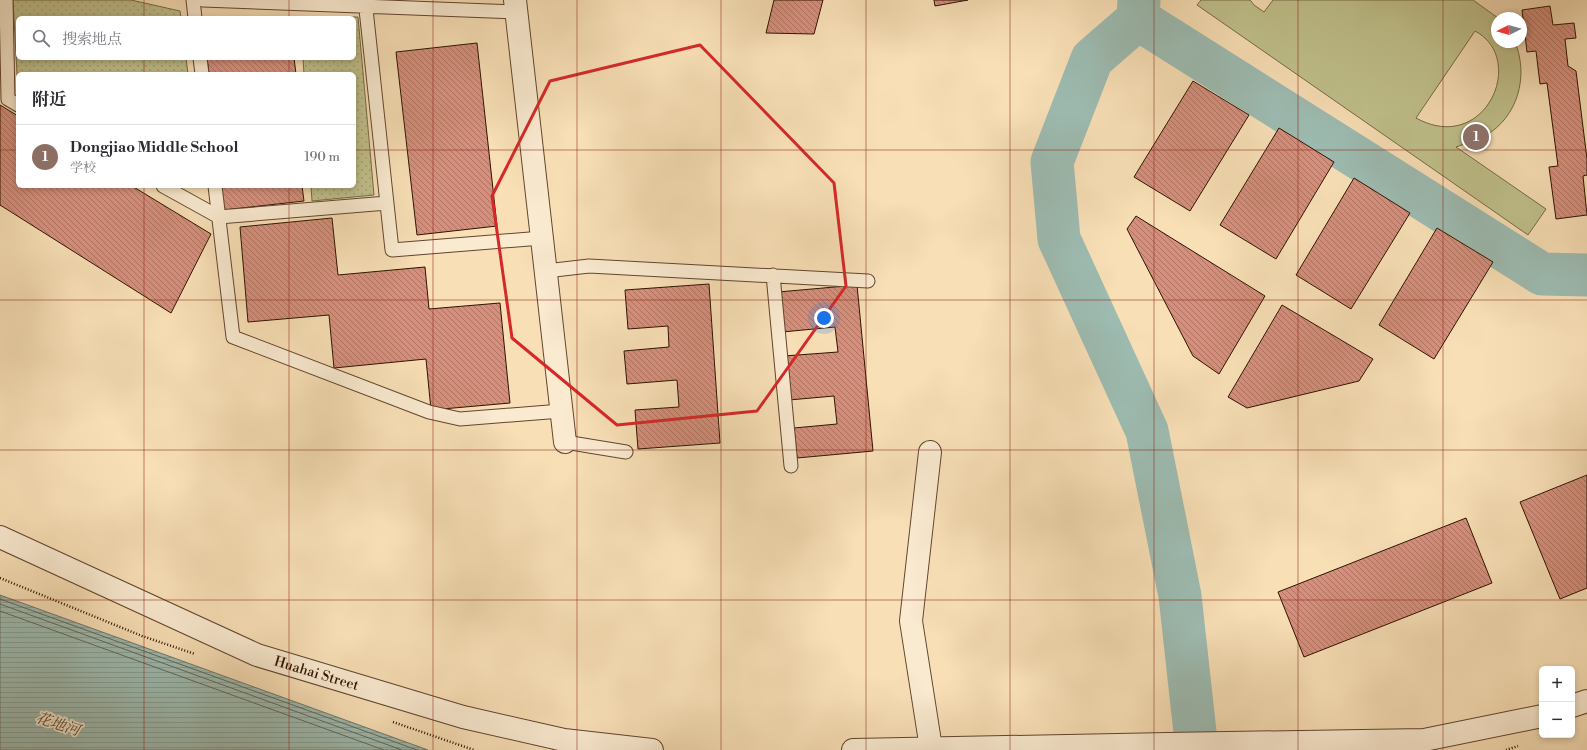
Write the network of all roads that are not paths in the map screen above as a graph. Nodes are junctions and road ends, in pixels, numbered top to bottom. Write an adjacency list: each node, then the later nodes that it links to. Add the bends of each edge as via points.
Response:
1 (6, 0): 10 (lane, via 8,99)
2 (193, 0): 7 (lane)
3 (203, 0): 4 (lane)
4 (309, 2): 5 (lane)
5 (366, 3): 6 (lane); 13 (lane)
6 (516, 6): 15 (street)
7 (195, 16)
8 (200, 60): 9 (lane)
9 (202, 72)
10 (16, 103)
11 (167, 188): 14 (lane)
12 (215, 188): 14 (lane)
13 (387, 203): 14 (lane); 15 (lane, via 392,250)
14 (219, 217): 19 (lane, via 233,337 429,412 460,419)
15 (542, 238): 16 (street)
16 (546, 271): 17 (lane, via 589,266); 19 (street)
17 (773, 275): 18 (lane); 23 (lane)
18 (868, 281)
19 (562, 411): 20 (street)
20 (565, 442): 21 (lane)
21 (626, 452)
22 (930, 452): 28 (street, via 911,621)
23 (790, 466)
24 (0, 537): 29 (street, Huahai Street, via 257,655 463,717 564,740)
25 (1587, 701): 26 (street)
26 (1575, 705)
27 (1539, 717): 28 (street, via 1424,740)
28 (931, 748): 30 (street)
29 (652, 750)
30 (853, 750)

